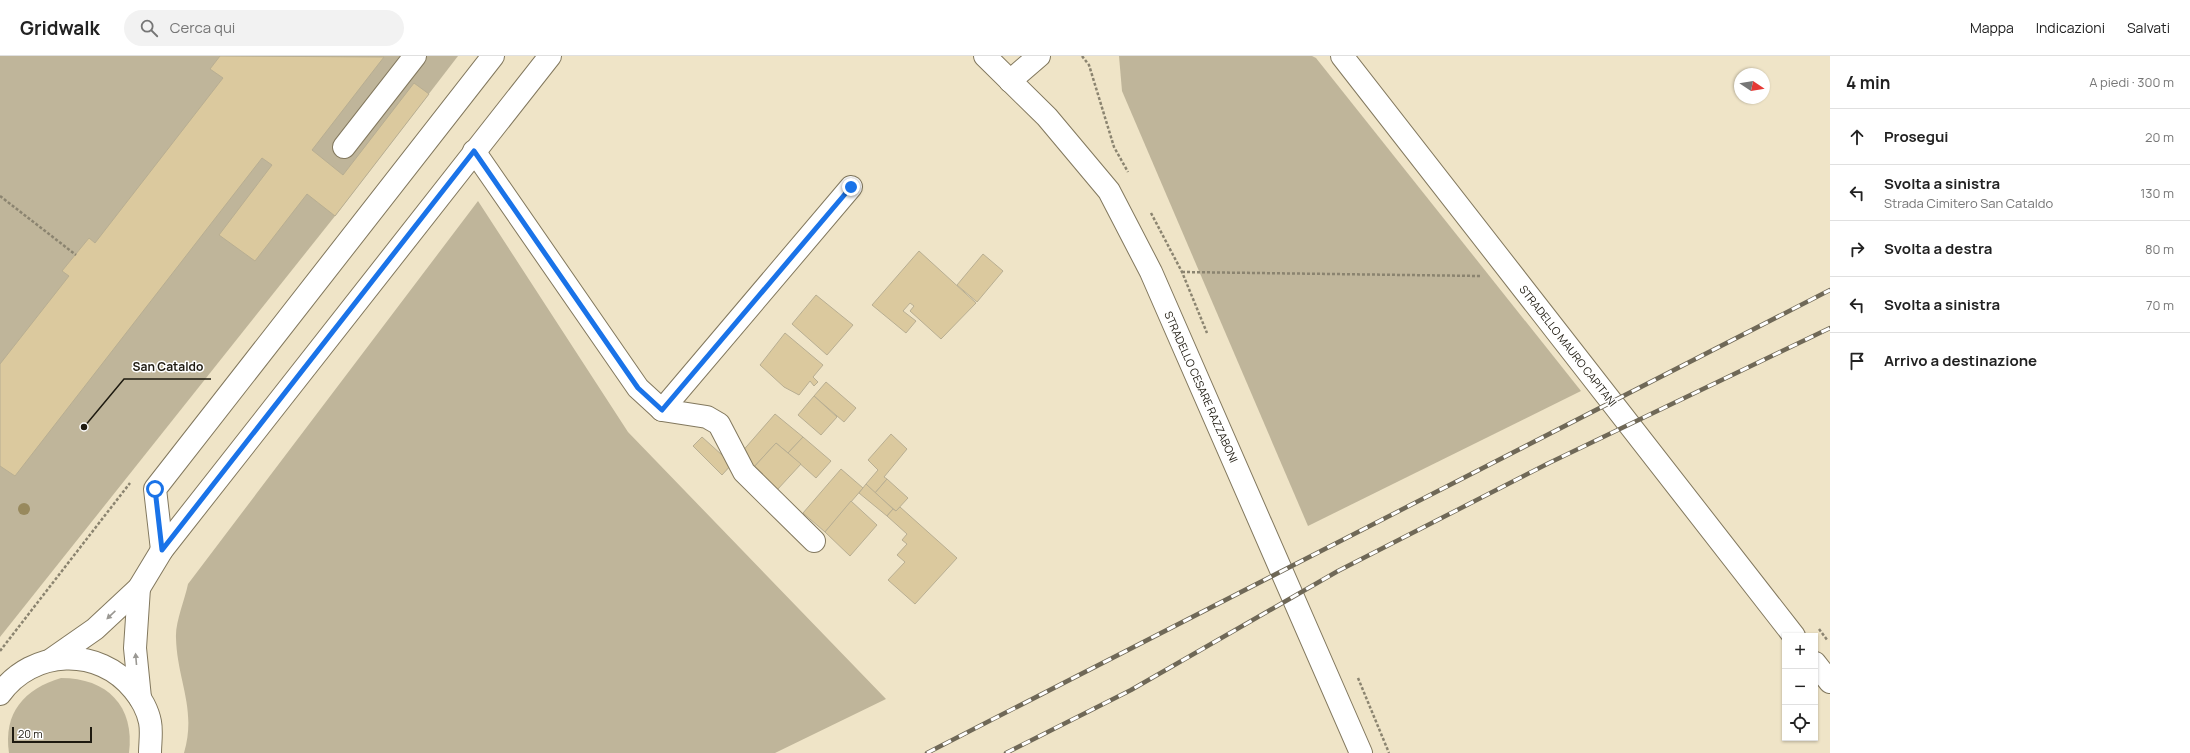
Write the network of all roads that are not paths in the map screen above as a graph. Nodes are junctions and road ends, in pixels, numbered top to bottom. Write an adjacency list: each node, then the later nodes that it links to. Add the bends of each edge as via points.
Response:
1 (415, 56): 8 (street)
2 (550, 56): 9 (street)
3 (985, 56): 7 (street, STRADELLO CESARE RAZZABONI)
4 (1039, 56): 7 (street)
5 (1342, 56): 15 (street, STRADELLO MAURO CAPITANI)
6 (485, 59): 13 (street, via 155,489)
7 (1010, 81): 22 (street, STRADELLO CESARE RAZZABONI, via 1047,118 1109,191 1154,279)
8 (344, 148)
9 (474, 151): 11 (street, via 638,388); 13 (street)
10 (851, 187): 11 (street)
11 (662, 410): 12 (street, via 707,417 719,424 744,472)
12 (814, 541)
13 (162, 550): 14 (street)
14 (139, 588): 16 (street, one-way to 16, via 95,629); 20 (street, one-way to 14, via 135,648)
15 (1792, 633)
16 (52, 658): 19 (street, via 30,666 7,684); 20 (street, via 82,658 104,665 126,680)
17 (1818, 667): 18 (street)
18 (1830, 682)
19 (0, 693)
20 (140, 698): 21 (street, via 150,722)
21 (150, 753)
22 (1361, 753)

